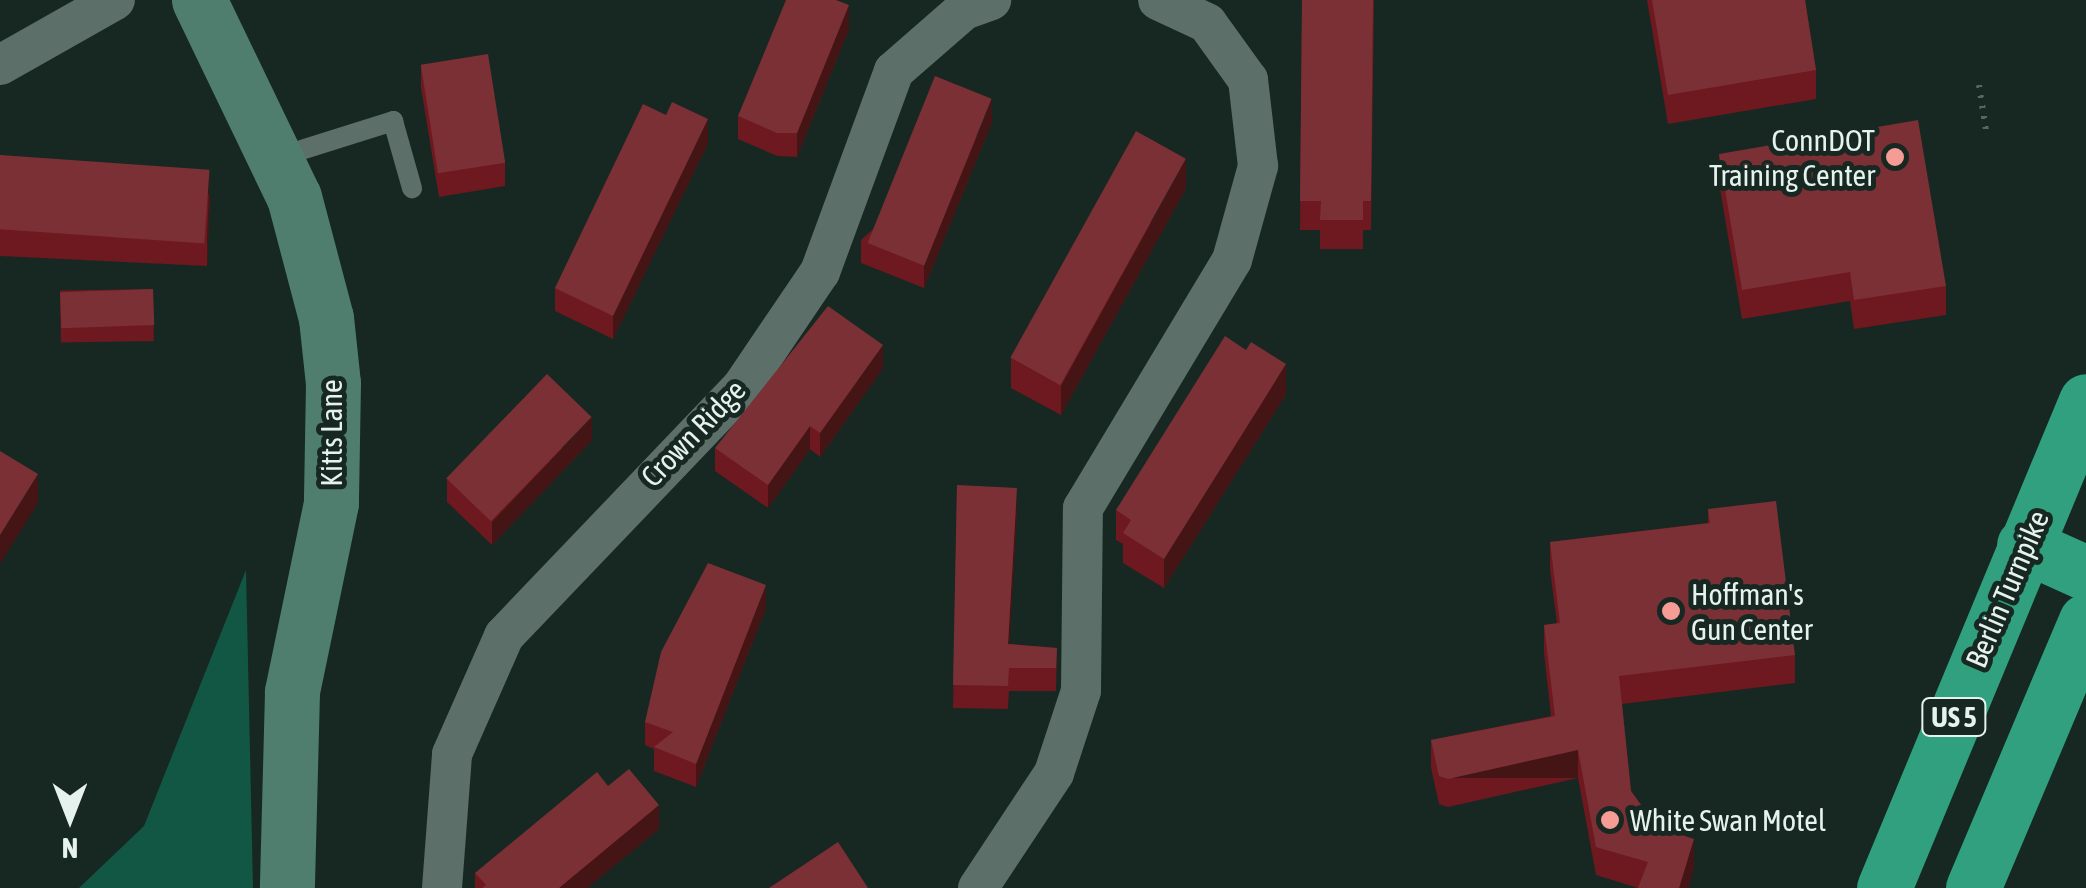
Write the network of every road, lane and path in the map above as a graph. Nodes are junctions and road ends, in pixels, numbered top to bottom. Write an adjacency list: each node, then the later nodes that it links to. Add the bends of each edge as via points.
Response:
1 (115, 0): 5 (street)
2 (198, 0): 8 (street, Kitts Lane)
3 (991, 0): 15 (street, Crown Ridge, via 964,10 894,72 820,272 742,386 504,636 452,754)
4 (1158, 0): 16 (street, via 1206,23 1248,80 1258,166 1232,260 1083,508 1081,691 1054,773)
5 (0, 64)
6 (1979, 85): 7 (path)
7 (1986, 130)
8 (277, 157): 9 (lane, via 394,121); 14 (street, Kitts Lane, via 326,318 336,445 292,692)
9 (412, 188)
10 (2086, 401): 11 (highway, Berlin Turnpike / US 5)
11 (2024, 545): 12 (highway); 17 (highway, Berlin Turnpike / US 5)
12 (2086, 574)
13 (2086, 621): 18 (highway, US 5)
14 (287, 888)
15 (442, 888)
16 (978, 888)
17 (1884, 888)
18 (1973, 888)

